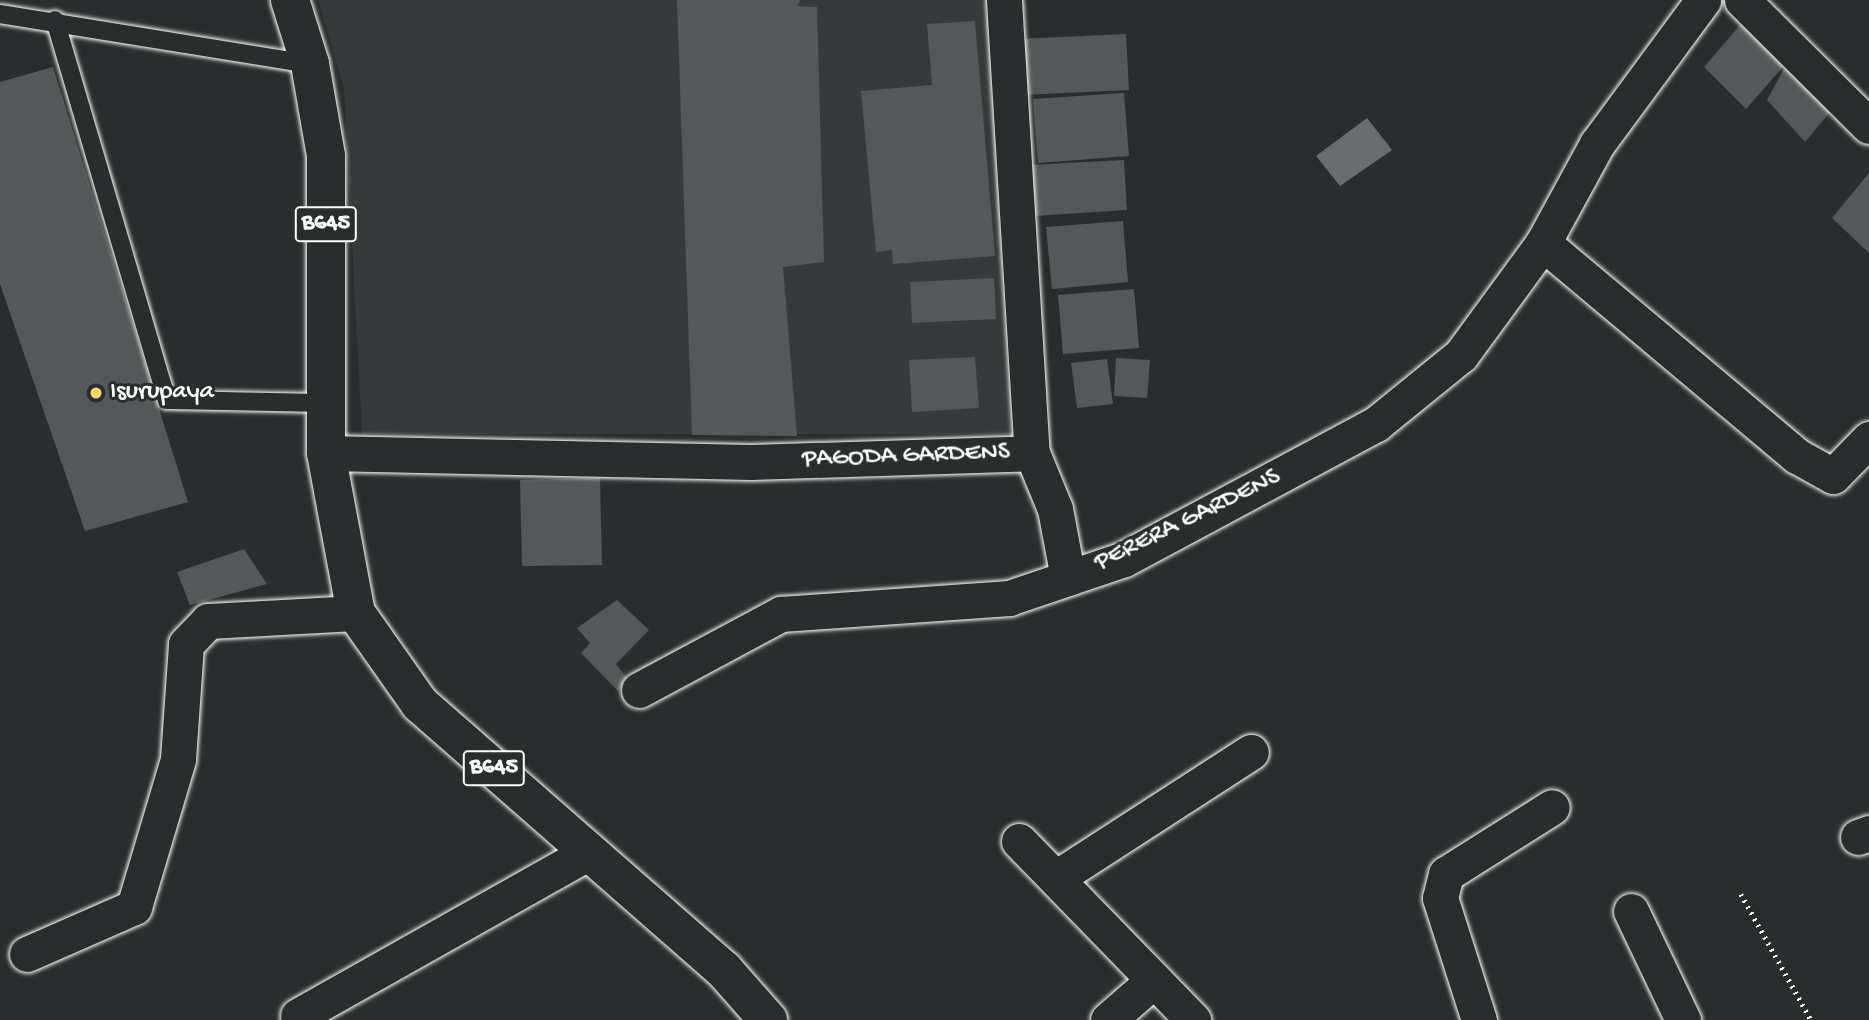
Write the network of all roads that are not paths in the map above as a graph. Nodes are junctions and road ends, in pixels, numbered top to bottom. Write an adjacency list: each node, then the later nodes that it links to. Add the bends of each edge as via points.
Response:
1 (290, 0): 7 (main road, B645)
2 (1004, 0): 13 (street, PAGODA GARDENS)
3 (1703, 0): 9 (street, PERERA GARDENS, via 1597,144)
4 (1742, 0): 8 (street)
5 (0, 14): 6 (lane)
6 (55, 20): 7 (lane); 10 (lane, via 167,400)
7 (310, 64): 10 (main road, B645, via 326,156)
8 (1869, 126)
9 (1543, 243): 11 (street, via 1797,456 1833,476); 14 (street, PERERA GARDENS, via 1461,355 1376,424 1124,559)
10 (326, 402): 12 (main road, B645)
11 (1869, 439)
12 (326, 453): 13 (street, PAGODA GARDENS, via 751,462); 15 (main road, B645)
13 (1032, 453): 14 (street, via 1055,509)
14 (1068, 578): 16 (street, PERERA GARDENS, via 1009,597 781,614)
15 (356, 613): 20 (main road, B645, via 420,704); 23 (street, via 208,621 186,644 178,759 134,907)
16 (639, 690)
17 (1251, 752): 21 (street)
18 (1552, 807): 29 (street, via 1446,874 1440,898)
19 (1019, 841): 21 (street)
20 (587, 853): 25 (street); 26 (main road, B645, via 724,970)
21 (1056, 878): 24 (street)
22 (1631, 911): 30 (street)
23 (27, 954)
24 (1154, 980): 27 (street); 28 (street)
25 (298, 1016)
26 (768, 1020)
27 (1108, 1020)
28 (1194, 1020)
29 (1479, 1020)
30 (1683, 1020)

